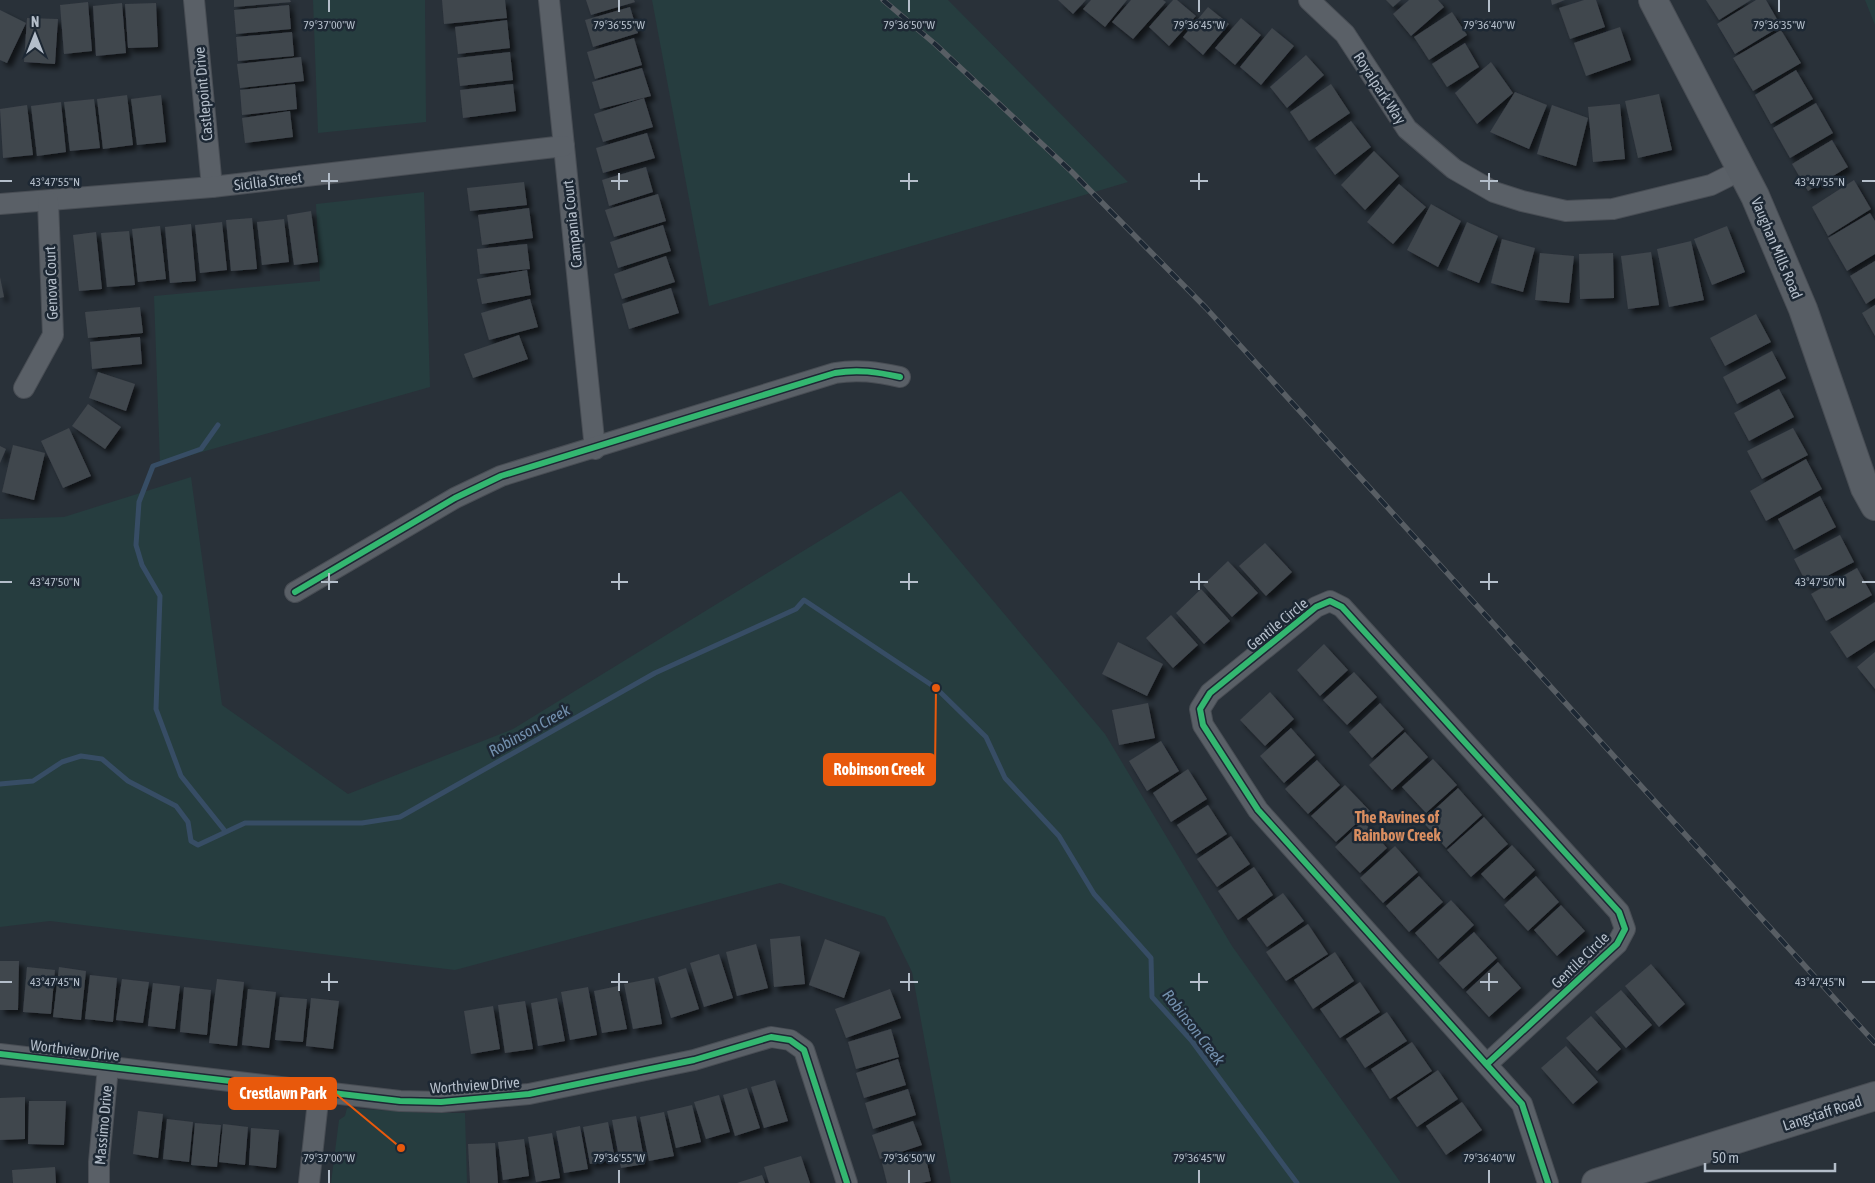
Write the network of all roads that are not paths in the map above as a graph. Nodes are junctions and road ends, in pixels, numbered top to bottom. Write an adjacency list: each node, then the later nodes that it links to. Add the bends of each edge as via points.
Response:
1 (194, 0): 7 (street, Castlepoint Drive)
2 (549, 0): 5 (street, Campania Court)
3 (1309, 0): 6 (street, Royalpark Way, via 1345,34 1407,129 1454,169 1494,192 1566,212 1613,210 1711,185)
4 (1653, 0): 6 (street, Vaughan Mills Road)
5 (564, 146): 7 (street, Sicilia Street); 12 (street, Campania Court)
6 (1741, 170): 13 (street, Vaughan Mills Road, via 1803,309 1865,488)
7 (212, 187): 8 (street, Sicilia Street)
8 (48, 201): 9 (street, Sicilia Street); 11 (street, Genova Court, via 53,335)
9 (0, 204)
10 (900, 376): 12 (street, via 854,370 835,373)
11 (24, 388)
12 (595, 449): 14 (street, via 501,476 455,498)
13 (1875, 506)
14 (295, 592)
15 (0, 1054): 17 (street, Worthview Drive)
16 (1487, 1064): 16 (street, Gentile Circle, via 1617,944 1625,930 1619,912 1342,607 1330,601 1316,607 1210,693 1200,709 1203,725 1258,810); 23 (street, Gentile Circle, via 1522,1104)
17 (108, 1067): 18 (street, Worthview Drive); 20 (street, Massimo Drive, via 98,1162)
18 (319, 1092): 21 (street); 22 (street, Worthview Drive, via 400,1101 479,1100 634,1074 771,1037 790,1040 804,1050)
19 (1875, 1096): 24 (street, Langstaff Road)
20 (99, 1183)
21 (309, 1183)
22 (847, 1183)
23 (1548, 1183)
24 (1596, 1183)

